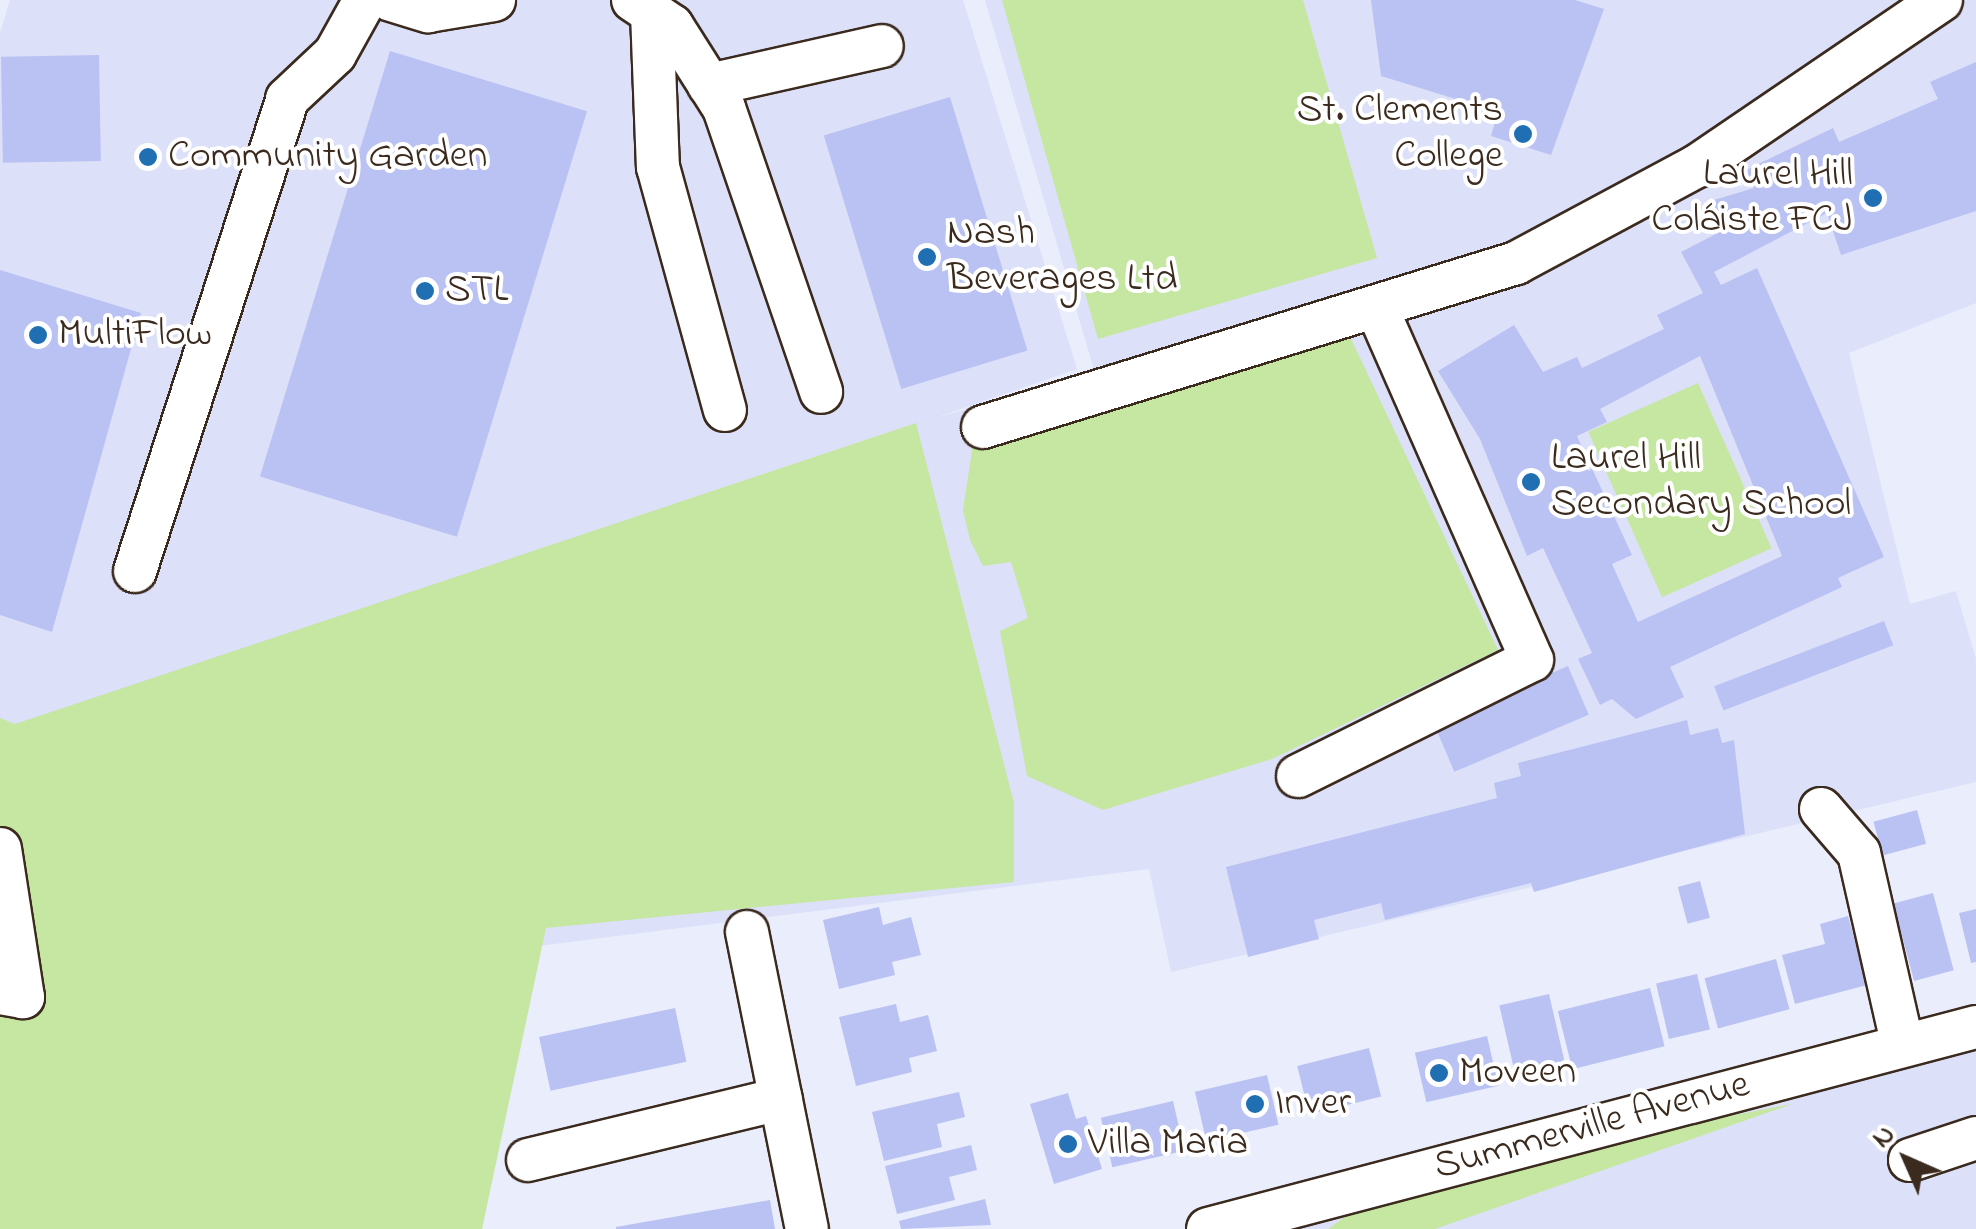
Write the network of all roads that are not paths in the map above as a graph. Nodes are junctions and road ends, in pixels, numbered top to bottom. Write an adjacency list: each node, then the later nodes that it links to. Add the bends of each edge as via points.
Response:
1 (365, 0): 12 (street, via 335,54 287,99)
2 (391, 0): 3 (street, via 428,11)
3 (494, 0)
4 (1941, 0): 8 (street, via 1697,166 1516,263)
5 (642, 6): 7 (street, via 672,26); 10 (street, via 658,167)
6 (882, 46): 7 (street)
7 (710, 84): 9 (street)
8 (1376, 306): 11 (street); 13 (street, via 1532,660)
9 (821, 392)
10 (725, 410)
11 (982, 428)
12 (135, 571)
13 (1298, 776)
14 (1820, 808): 19 (street, via 1859,852)
15 (0, 848): 17 (street, via 23,997)
16 (747, 932): 20 (street)
17 (0, 993)
18 (1976, 1026): 19 (street, Summerville Avenue)
19 (1902, 1043): 25 (street, Summerville Avenue)
20 (781, 1099): 22 (street); 24 (street)
21 (1976, 1138): 23 (street)
22 (528, 1160)
23 (1910, 1160)
24 (807, 1229)
25 (1208, 1229)

